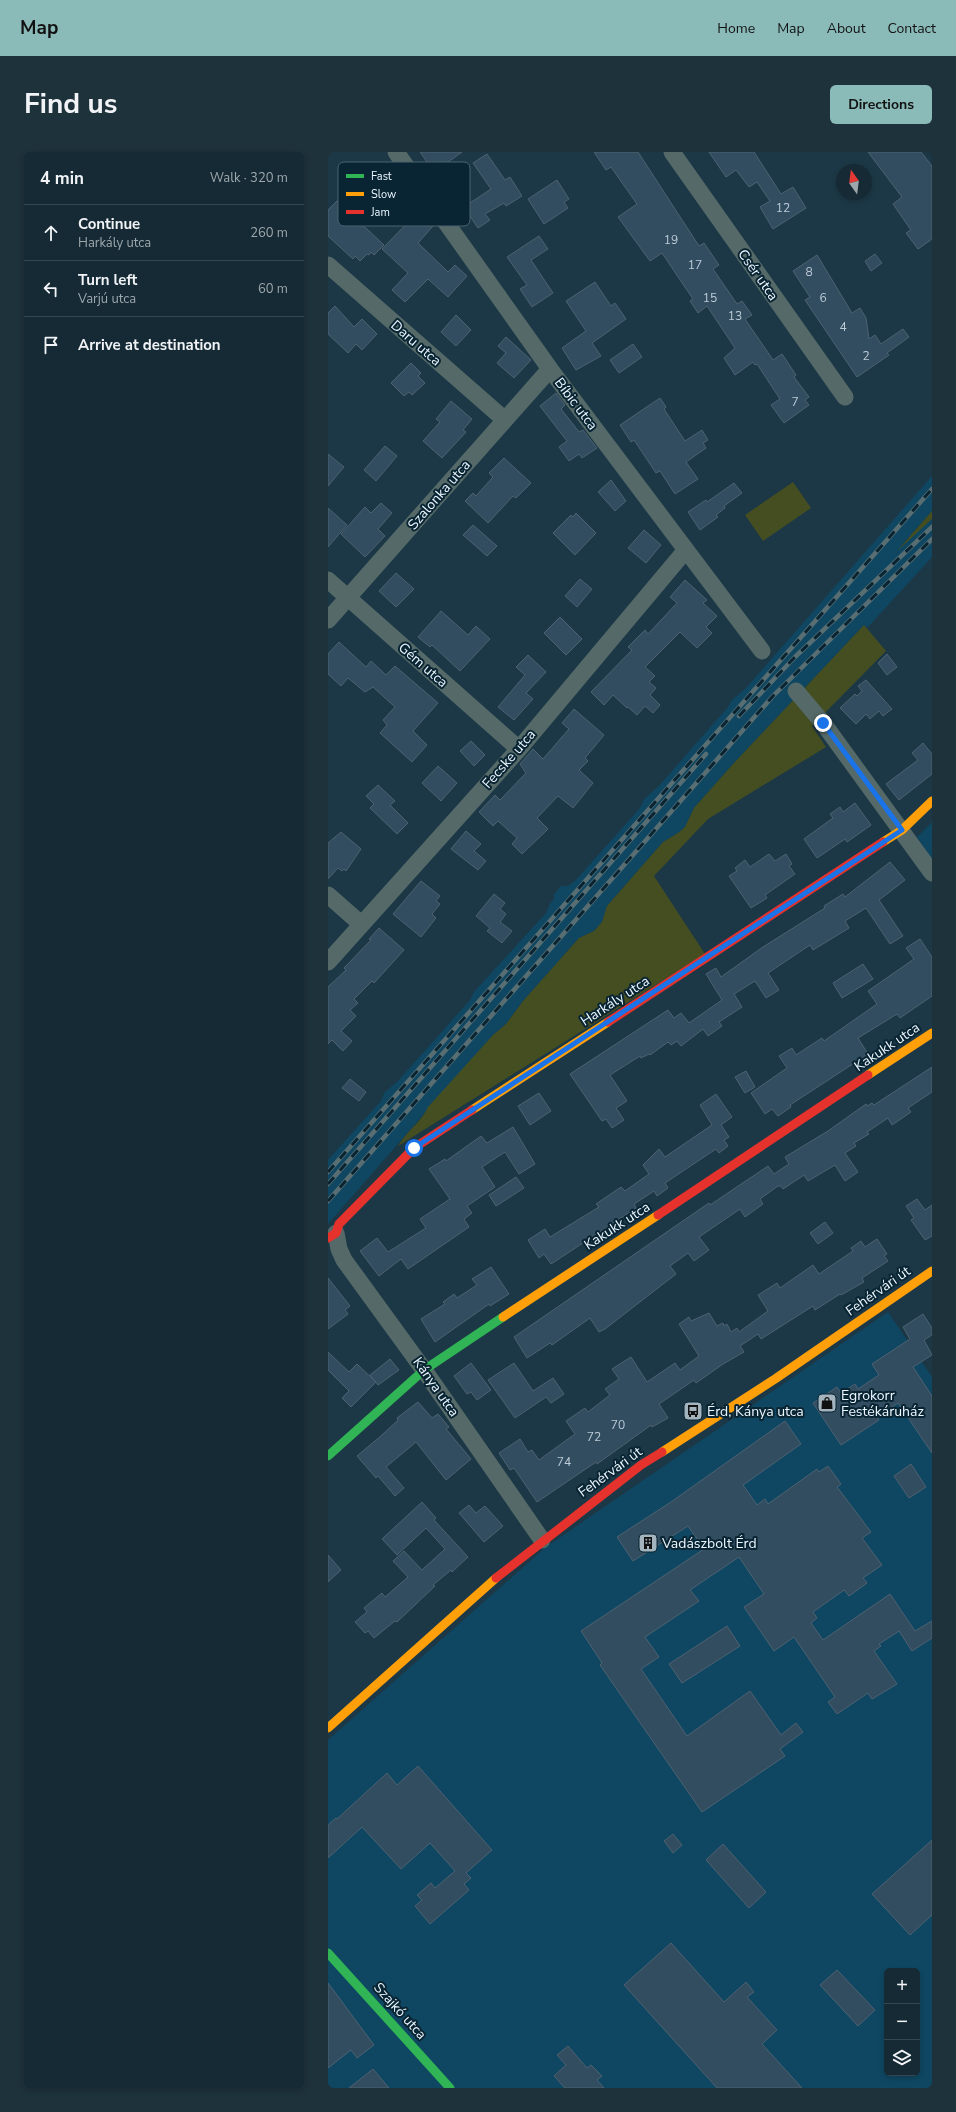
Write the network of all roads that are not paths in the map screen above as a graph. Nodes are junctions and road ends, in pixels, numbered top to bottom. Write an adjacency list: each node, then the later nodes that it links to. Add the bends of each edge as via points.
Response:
1 (396, 152): 3 (street, Bíbic utca)
2 (672, 152): 7 (street, Csér utca)
3 (403, 162)
4 (449, 226): 6 (street, Bíbic utca)
5 (328, 265): 8 (street, Daru utca)
6 (550, 369): 8 (street, Szalonka utca); 9 (street, Bíbic utca)
7 (845, 397)
8 (505, 420): 11 (street, Szalonka utca)
9 (685, 551): 13 (street, Bíbic utca); 15 (street, Fecske utca)
10 (328, 580): 11 (street, Gém utca)
11 (348, 598): 12 (street, Szalonka utca); 15 (street, Gém utca)
12 (328, 620)
13 (762, 651)
14 (796, 692): 17 (street, via 823,723)
15 (519, 749): 20 (street, Fecske utca)
16 (932, 801): 17 (street, Harkály utca)
17 (902, 830): 18 (street); 23 (street, Harkály utca, via 414,1148 339,1224)
18 (932, 873)
19 (328, 895): 20 (street)
20 (362, 924): 21 (street, Fecske utca)
21 (328, 962)
22 (932, 1033): 25 (street, Kakukk utca)
23 (332, 1235): 25 (street, Kánya utca, via 344,1260)
24 (932, 1270): 27 (street, Fehérvári út, via 775,1378 641,1465)
25 (424, 1370): 26 (street, Kakukk utca); 27 (street, Kánya utca)
26 (328, 1456)
27 (542, 1540): 28 (street, Fehérvári út, via 474,1596)
28 (328, 1728)
29 (328, 1953): 30 (street, Szajkó utca)
30 (450, 2088)

